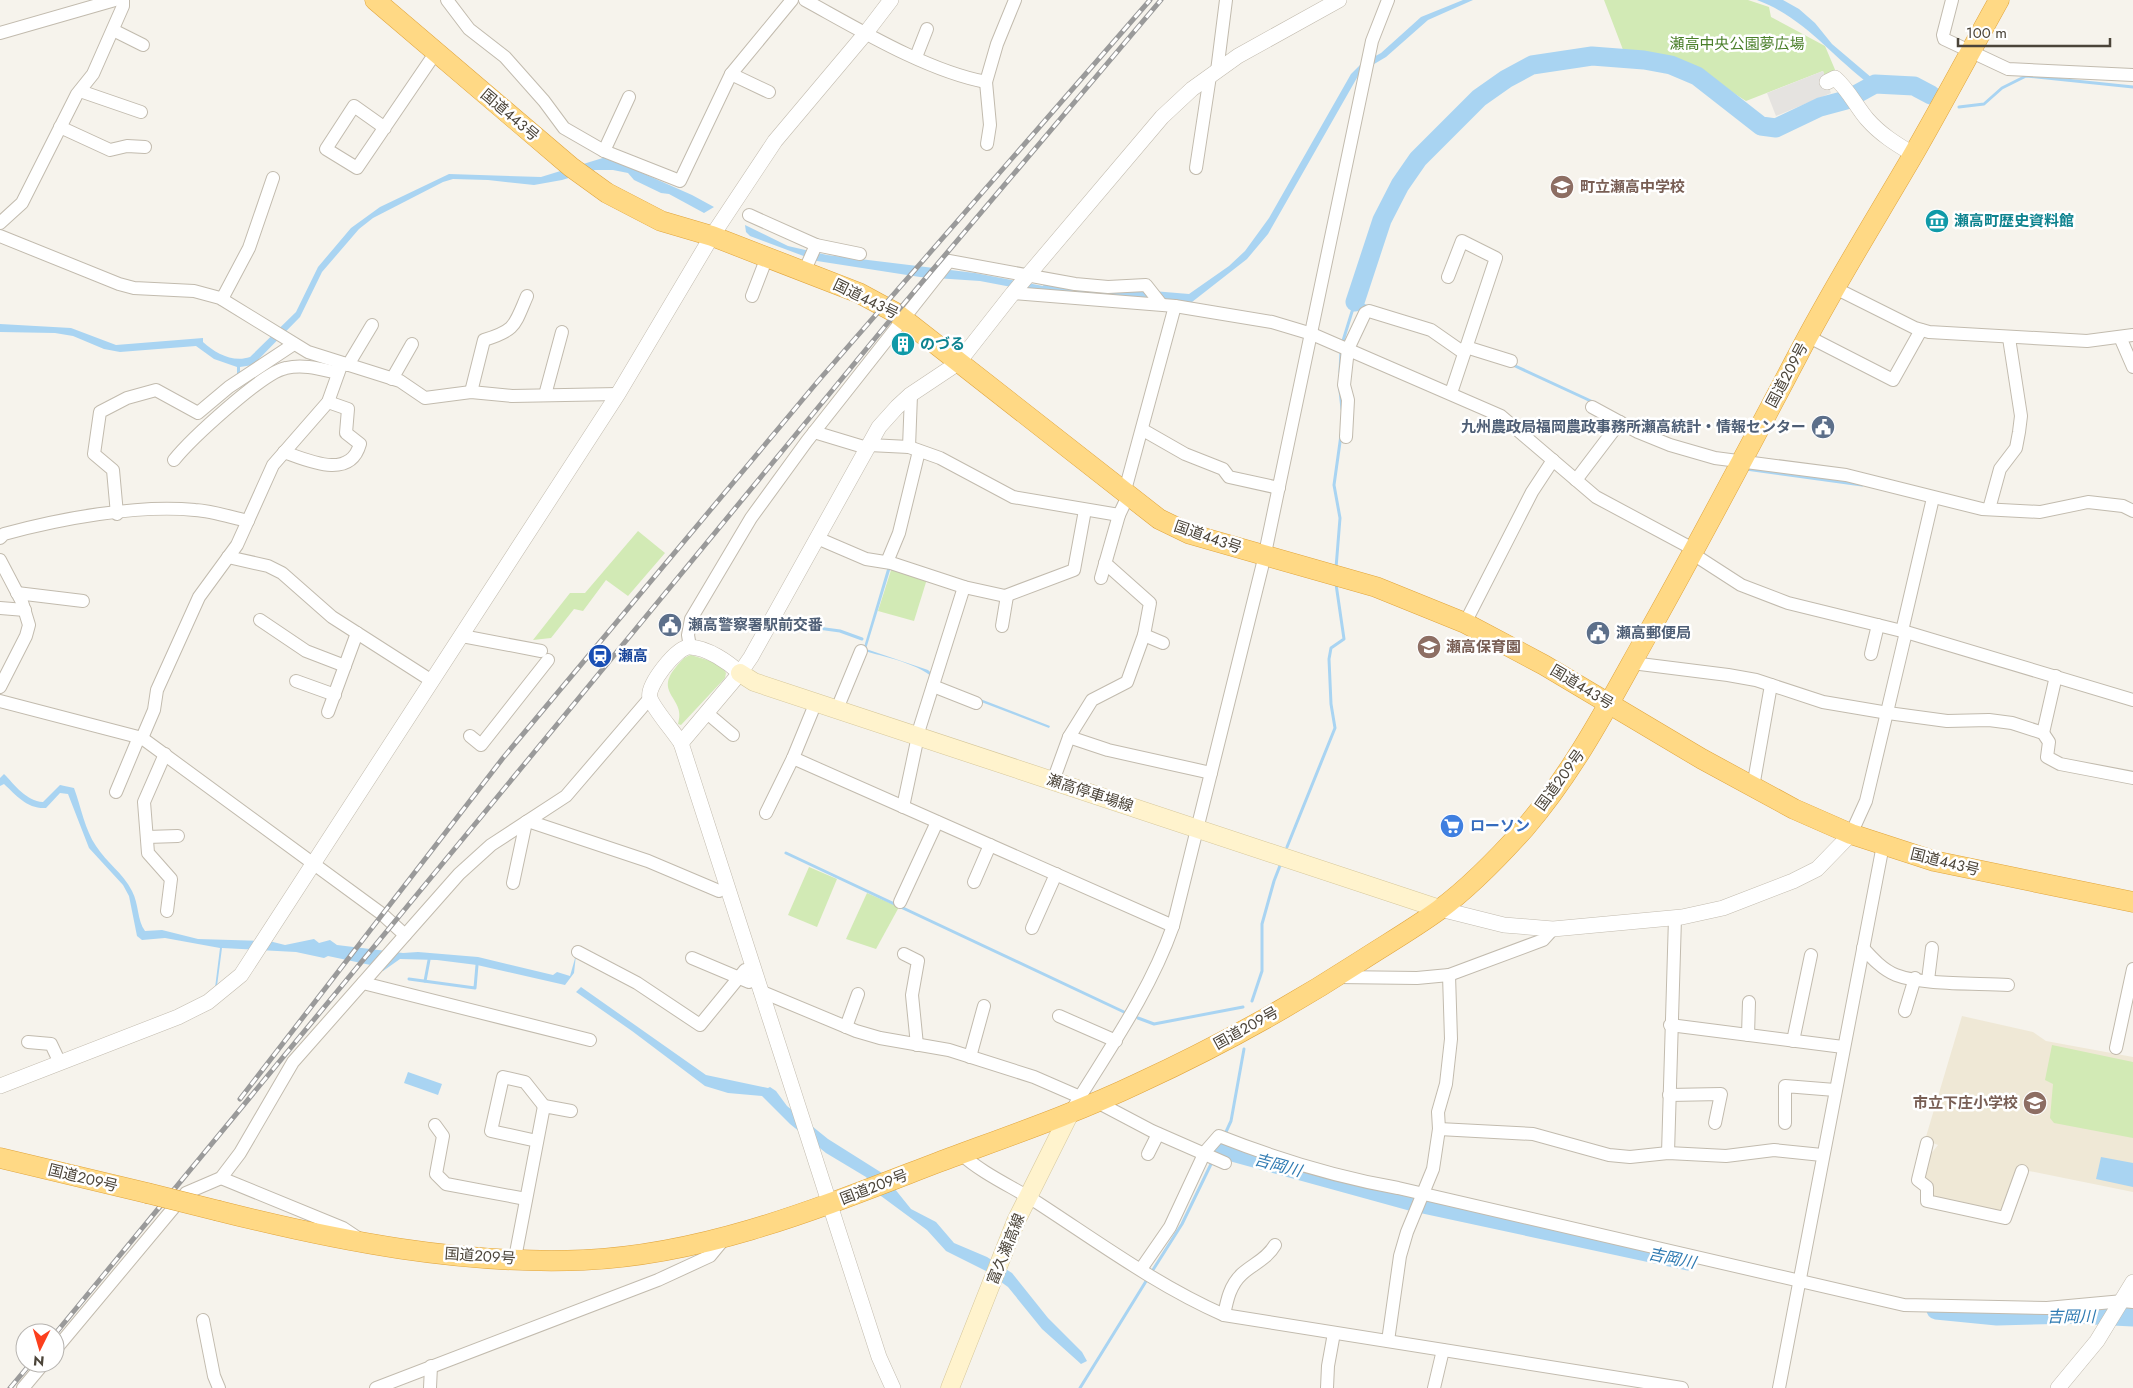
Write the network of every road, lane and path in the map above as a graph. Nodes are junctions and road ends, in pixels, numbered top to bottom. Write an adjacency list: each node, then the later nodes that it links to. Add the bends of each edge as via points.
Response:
1 (115, 0): 16 (street)
2 (123, 0): 15 (street)
3 (375, 0): 20 (highway, 国道443号)
4 (447, 0): 35 (street, via 469,30 506,57 564,128)
5 (792, 0): 22 (street)
6 (805, 0): 17 (street)
7 (891, 0): 17 (street)
8 (1015, 0): 25 (street)
9 (1226, 0): 23 (street)
10 (1339, 0): 23 (street, via 1238,56)
11 (1388, 0): 60 (street, via 1372,41)
12 (1952, 0): 19 (street, via 1944,38)
13 (1999, 0): 19 (highway, 国道209号)
14 (927, 29): 21 (street)
15 (113, 30): 18 (street); 27 (street, via 93,74)
16 (0, 33)
17 (866, 34): 21 (street); 42 (street, via 775,141)
18 (143, 45)
19 (1971, 50): 24 (street, via 2008,69); 36 (highway, 国道209号)
20 (436, 52): 32 (street); 42 (highway, 国道443号, via 607,194 661,221)
21 (916, 57): 25 (street, via 960,77)
22 (731, 74): 28 (street); 35 (street, via 680,180)
23 (1214, 74): 37 (street); 47 (street, via 1162,117)
24 (2133, 75)
25 (986, 82): 33 (street, via 990,125)
26 (1827, 82): 36 (street, via 1835,78 1879,133)
27 (80, 91): 30 (street); 31 (street)
28 (769, 92)
29 (629, 97): 35 (street)
30 (141, 112)
31 (60, 127): 34 (street, via 110,150 127,146); 40 (street, via 22,203)
32 (385, 128): 32 (street, via 357,168 326,149 354,106)
33 (988, 144)
34 (145, 147)
35 (604, 151)
36 (1914, 154): 49 (highway, 国道209号)
37 (1196, 168)
38 (273, 178): 53 (street, via 249,248)
39 (749, 215): 43 (street)
40 (0, 224)
41 (0, 236): 53 (street, via 127,286 194,291)
42 (712, 236): 45 (highway, 国道443号); 76 (street)
43 (816, 245): 44 (street); 46 (street)
44 (860, 254)
45 (767, 257): 46 (highway, 国道443号); 52 (street)
46 (804, 272): 56 (highway, 国道443号, via 859,293)
47 (1028, 276): 50 (street); 54 (street, via 1108,287 1146,286); 56 (street, via 949,261)
48 (1448, 277): 68 (street, via 1462,241 1496,258)
49 (1833, 287): 58 (street); 62 (highway, 国道209号)
50 (1013, 293): 54 (street); 70 (street)
51 (527, 296): 74 (street, via 515,325 506,333 484,340)
52 (752, 296)
53 (222, 299): 65 (street)
54 (1161, 304): 55 (street)
55 (1175, 306): 60 (street, via 1272,322); 82 (street)
56 (904, 318): 70 (highway, 国道443号); 83 (street)
57 (372, 325): 71 (street)
58 (1921, 330): 62 (street, via 1893,380); 64 (street)
59 (562, 332): 78 (street)
60 (1312, 334): 67 (street); 92 (street)
61 (2133, 335): 63 (street)
62 (1808, 336): 90 (highway, 国道209号)
63 (2120, 337): 64 (street, via 2087,341); 72 (street)
64 (2008, 338): 95 (street, via 2021,416 2016,448 2000,469)
65 (294, 344): 71 (street); 98 (street, via 229,387 198,414 156,390 127,398 100,412 94,454 113,470)
66 (412, 344): 73 (street)
67 (1348, 350): 68 (street, via 1356,327 1369,311 1431,330); 75 (street); 84 (street, via 1344,385 1348,400)
68 (1465, 350): 69 (street); 75 (street)
69 (1511, 361)
70 (958, 363): 77 (street); 93 (highway, 国道443号)
71 (342, 367): 73 (street); 79 (street); 88 (street, via 283,368 228,408)
72 (2133, 367)
73 (392, 379): 74 (street, via 425,398)
74 (471, 392): 78 (street)
75 (1451, 393): 89 (street, via 1501,416)
76 (618, 394): 78 (street); 123 (street)
77 (911, 394): 85 (street, via 880,427); 86 (street)
78 (545, 395)
79 (328, 402): 87 (street); 87 (street, via 348,409 346,433 360,444 358,452 346,464 324,466)
80 (1592, 407): 81 (street)
81 (1620, 422): 90 (street, via 1670,445); 91 (street)
82 (1143, 430): 92 (street, via 1185,454 1223,469 1229,478); 93 (street)
83 (814, 432): 85 (street); 125 (street, via 750,518 691,619)
84 (1346, 437)
85 (868, 446): 86 (street); 102 (street)
86 (914, 449): 96 (street, via 940,458 1013,497); 107 (street, via 899,533)
87 (284, 452): 100 (street, via 273,465)
88 (174, 460)
89 (1553, 460): 91 (street); 117 (street, via 1532,492)
90 (1742, 463): 94 (street, via 1846,476); 103 (highway, 国道209号)
91 (1576, 480): 103 (street, via 1596,497)
92 (1279, 488): 104 (street)
93 (1126, 495): 99 (street); 104 (highway, 国道443号, via 1159,519 1190,534)
94 (1933, 498): 95 (street); 120 (street)
95 (1989, 509): 97 (street, via 2040,512 2088,502 2123,506)
96 (1086, 510): 99 (street); 112 (street, via 1074,570)
97 (2133, 511)
98 (117, 514): 100 (street, via 172,508); 101 (street, via 48,522 4,534)
99 (1119, 515): 108 (street)
100 (248, 521): 105 (street)
101 (0, 538)
102 (817, 538): 107 (street, via 866,559); 130 (street)
103 (1694, 552): 118 (street, via 1751,589 1788,603); 128 (highway, 国道209号)
104 (1264, 556): 117 (highway, 国道443号, via 1418,602); 157 (street)
105 (228, 558): 121 (street, via 268,566 282,573 332,617); 153 (street, via 199,597 158,690 154,710)
106 (0, 560): 111 (street)
107 (887, 562): 110 (street)
108 (1105, 563): 109 (street); 122 (street, via 1150,603)
109 (1101, 578)
110 (964, 586): 112 (street); 135 (street)
111 (17, 593): 113 (street); 115 (street)
112 (1007, 596): 119 (street)
113 (83, 601)
114 (0, 608): 115 (street)
115 (25, 610): 136 (street, via 29,625 26,636)
116 (260, 620): 129 (street, via 306,651)
117 (1466, 623): 143 (highway, 国道443号)
118 (1878, 625): 120 (street); 127 (street)
119 (1002, 626)
120 (1904, 631): 131 (street); 147 (street)
121 (357, 632): 129 (street); 133 (street)
122 (1144, 635): 124 (street); 152 (street, via 1127,682 1092,700)
123 (462, 636): 133 (street); 149 (street, via 545,656 481,746)
124 (1163, 644)
125 (690, 647): 130 (street, via 725,659); 138 (street, via 680,649 650,686)
126 (861, 651): 144 (street)
127 (1871, 654)
128 (1632, 663): 134 (street, via 1728,674); 143 (highway, 国道209号)
129 (345, 666): 137 (street)
130 (740, 673): 141 (main road, 瀬高停車場線, via 754,682); 146 (street)
131 (2056, 676): 139 (street); 148 (street)
132 (296, 681): 137 (street)
133 (432, 681): 172 (street)
134 (1771, 685): 147 (street, via 1823,702); 160 (street)
135 (933, 686): 142 (street); 151 (street)
136 (0, 687)
137 (334, 694): 145 (street)
138 (650, 698): 154 (street); 164 (street, via 566,796)
139 (2133, 700)
140 (0, 701): 153 (street)
141 (816, 702): 144 (main road, 瀬高停車場線); 156 (street)
142 (976, 703)
143 (1610, 704): 160 (highway, 国道443号); 179 (highway, 国道209号, via 1570,770 1524,829)
144 (837, 709): 151 (main road, 瀬高停車場線)
145 (328, 712)
146 (707, 713): 150 (street); 154 (street)
147 (1888, 713): 148 (street, via 1947,721 1997,721 2030,727); 167 (street, via 1866,801)
148 (2043, 733): 158 (street, via 2049,742 2047,757 2060,764)
149 (470, 736)
150 (732, 736)
151 (918, 736): 159 (main road, 瀬高停車場線); 162 (street)
152 (1069, 737): 157 (street, via 1108,750); 159 (street)
153 (141, 738): 155 (street); 161 (street)
154 (681, 743): 196 (street)
155 (165, 754): 169 (street, via 144,802); 172 (street)
156 (793, 758): 162 (street); 163 (street)
157 (1211, 773): 166 (street)
158 (2133, 778)
159 (1053, 781): 166 (main road, 瀬高停車場線)
160 (1753, 787): 167 (highway, 国道443号)
161 (116, 792)
162 (903, 807): 165 (street)
163 (766, 813)
164 (527, 822): 175 (street); 176 (street, via 648,862); 185 (street, via 491,844 459,874)
165 (937, 822): 171 (street); 177 (street)
166 (1198, 828): 179 (main road, 瀬高停車場線); 182 (street)
167 (1852, 834): 170 (highway, 国道443号); 181 (street, via 1817,869 1793,881 1723,908)
168 (178, 836): 169 (street)
169 (147, 837): 180 (street, via 148,854 171,879)
170 (1883, 845): 178 (highway, 国道443号, via 1934,861); 186 (street)
171 (990, 846): 173 (street); 174 (street)
172 (314, 864): 185 (street); 216 (street, via 241,975 208,1002)
173 (1056, 874): 182 (street); 183 (street)
174 (974, 882)
175 (513, 883)
176 (720, 891)
177 (900, 902)
178 (2133, 902)
179 (1440, 909): 184 (street, via 1504,925); 194 (highway, 国道209号)
180 (167, 912)
181 (1675, 918): 184 (street); 205 (street)
182 (1173, 926): 209 (street, via 1161,959)
183 (1032, 928)
184 (1553, 929): 193 (street, via 1543,940)
185 (405, 935): 198 (street)
186 (1863, 948): 195 (street, via 1896,974); 213 (street)
187 (1932, 948): 197 (street)
188 (578, 952): 196 (street, via 637,984 700,1025)
189 (904, 954): 212 (street, via 918,961 912,995)
190 (1810, 955): 210 (street)
191 (692, 958): 196 (street)
192 (2133, 969): 214 (street)
193 (1449, 975): 194 (street); 226 (street, via 1451,1039 1446,1084 1438,1112)
194 (1335, 977): 220 (highway, 国道209号, via 1230,1039)
195 (1915, 978): 197 (street); 203 (street)
196 (749, 980): 206 (street); 242 (street)
197 (1928, 980): 199 (street)
198 (363, 982): 208 (street); 238 (street, via 293,1062 240,1153)
199 (2008, 985)
200 (858, 994): 206 (street)
201 (1749, 1002): 207 (street)
202 (984, 1006): 215 (street)
203 (1905, 1011)
204 (1060, 1016): 209 (street)
205 (1670, 1025): 207 (street); 219 (street)
206 (846, 1027): 212 (street)
207 (1748, 1035): 210 (street)
208 (590, 1040)
209 (1116, 1041): 220 (street)
210 (1793, 1041): 213 (street)
211 (28, 1042): 216 (street, via 51,1044)
212 (918, 1045): 215 (street)
213 (1843, 1047): 218 (street)
214 (2116, 1048)
215 (970, 1057): 220 (street, via 1034,1077)
216 (60, 1063): 217 (street)
217 (0, 1086)
218 (1835, 1090): 224 (street, via 1786,1086); 234 (street)
219 (1669, 1094): 223 (street, via 1721,1094); 231 (street)
220 (1083, 1104): 227 (street); 232 (highway, 国道209号); 240 (main road, 富久瀬高線)
221 (544, 1106): 222 (street); 228 (street); 228 (street, via 526,1082 502,1077 491,1131)
222 (571, 1111)
223 (1715, 1123)
224 (1785, 1123)
225 (435, 1125): 241 (street, via 443,1136 436,1174 446,1184)
226 (1439, 1129): 231 (street, via 1533,1134 1609,1155 1630,1157); 239 (street, via 1433,1169)
227 (1158, 1134): 230 (street); 233 (street)
228 (537, 1140): 241 (street)
229 (1927, 1143): 237 (street, via 1918,1180 1927,1187 1927,1201 2004,1218)
230 (1205, 1152): 236 (street); 239 (street, via 1219,1136 1298,1165); 247 (street, via 1170,1227)
231 (1668, 1153): 234 (street, via 1726,1156 1774,1150)
232 (961, 1154): 240 (street); 242 (highway, 国道209号)
233 (1148, 1154)
234 (1822, 1155): 248 (street)
235 (0, 1158): 244 (highway, 国道209号, bridge, via 288,1228)
236 (1225, 1162)
237 (2022, 1171)
238 (221, 1178): 244 (street, via 343,1228); 254 (street, via 186,1193)
239 (1422, 1195): 248 (street); 255 (street, via 1400,1256)
240 (1028, 1196): 247 (street); 264 (main road, 富久瀬高線)
241 (526, 1199): 246 (street)
242 (831, 1204): 243 (highway, 国道209号); 263 (street, via 879,1357)
243 (724, 1239): 246 (highway, 国道209号, via 636,1255 586,1260); 257 (street, via 710,1256 658,1280)
244 (364, 1243): 246 (highway, 国道209号, via 415,1252)
245 (1275, 1245): 251 (street, via 1269,1254 1241,1275 1229,1293)
246 (515, 1258)
247 (1141, 1269): 251 (street, via 1195,1302)
248 (1799, 1280): 250 (street, via 1904,1305 2048,1308); 268 (street)
249 (2133, 1282): 250 (street)
250 (2125, 1303): 269 (street)
251 (1224, 1314): 253 (street)
252 (203, 1320): 260 (street)
253 (1334, 1333): 255 (street); 265 (street)
254 (65, 1338)
255 (1388, 1341): 256 (street)
256 (1443, 1350): 266 (street); 267 (street)
257 (431, 1366): 261 (street); 262 (street)
258 (36, 1373): 259 (street)
259 (23, 1388)
260 (219, 1388)
261 (376, 1388)
262 (430, 1388)
263 (893, 1388)
264 (950, 1388)
265 (1327, 1388)
266 (1434, 1388)
267 (1682, 1388)
268 (1779, 1388)
269 (2058, 1388)

